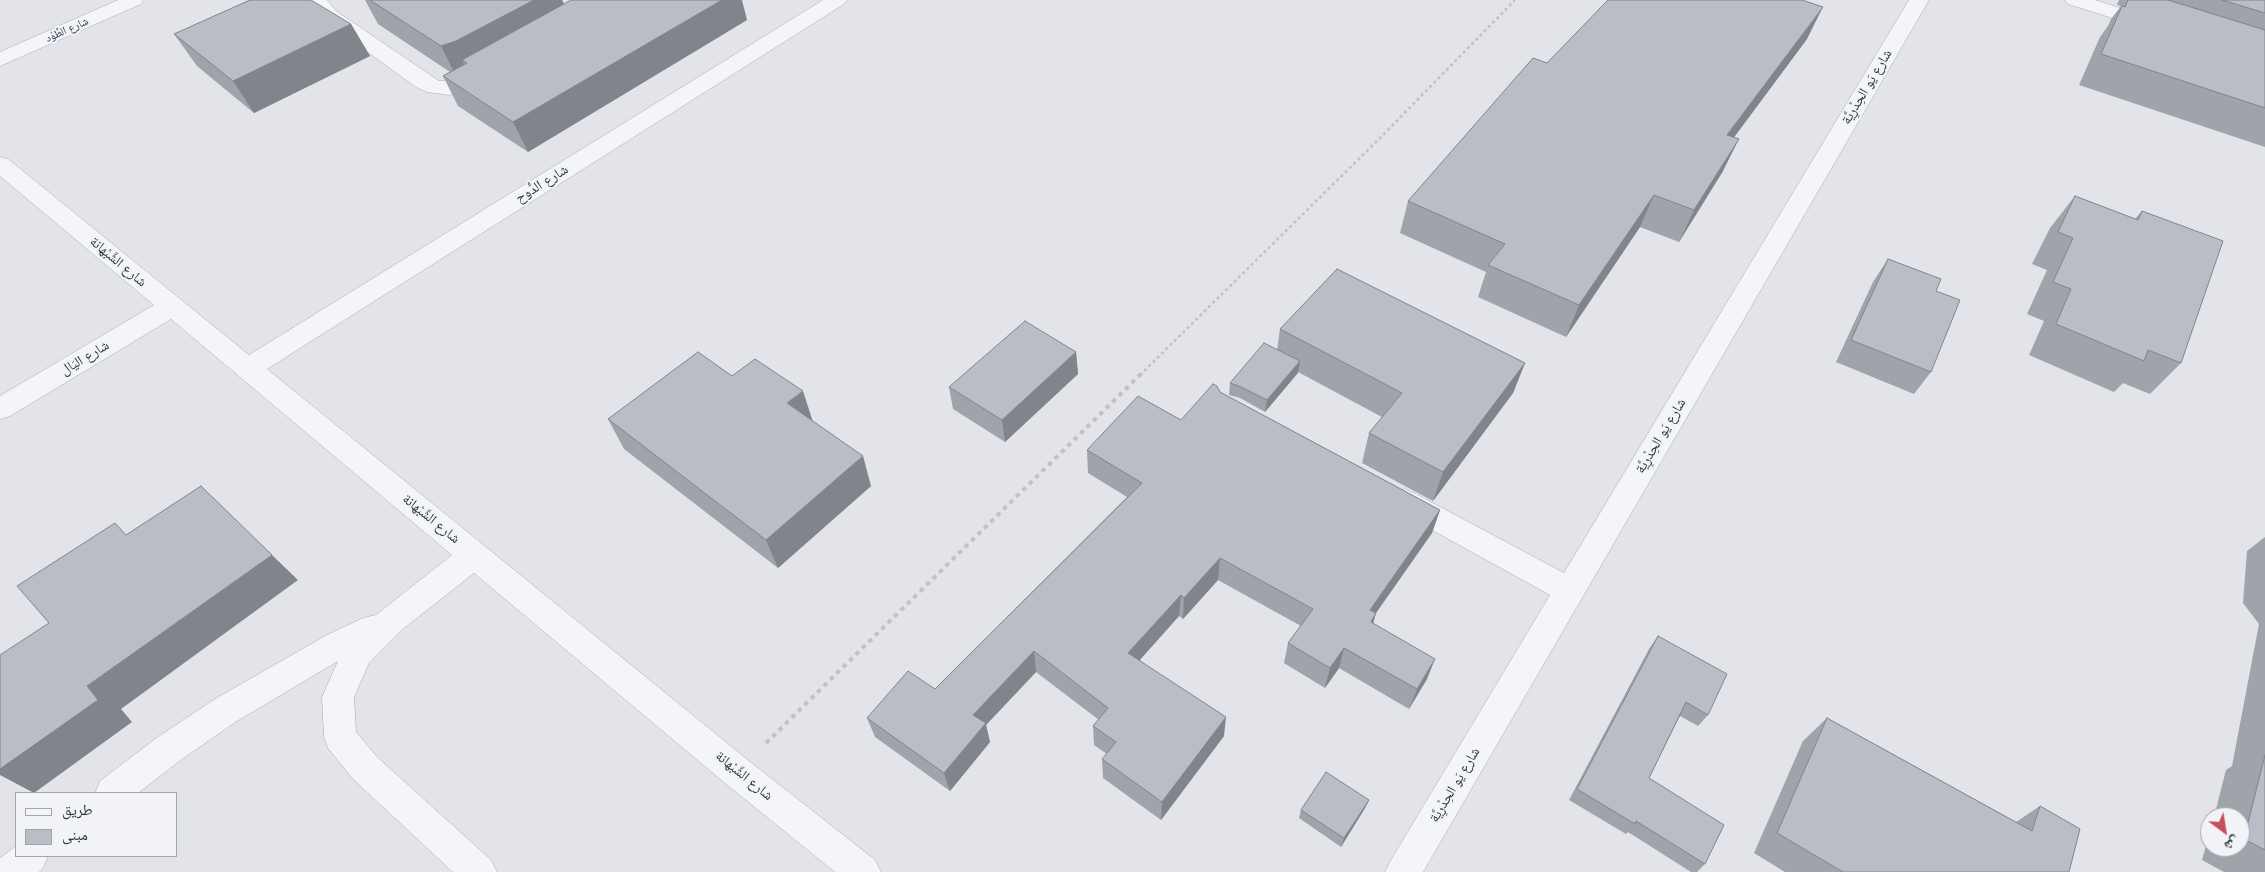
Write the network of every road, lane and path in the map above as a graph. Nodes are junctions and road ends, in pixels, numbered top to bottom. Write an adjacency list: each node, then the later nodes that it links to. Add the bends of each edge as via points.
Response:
1 (134, 0): 8 (street, شارع الطَّوْد)
2 (317, 0): 9 (street, via 329,16 435,87 466,84)
3 (837, 0): 12 (street, شارع الدُّوح)
4 (1514, 0): 18 (path, via 1381,137)
5 (1919, 0): 16 (street, شارع يَو الحِدْرِيَّة)
6 (2075, 0): 7 (street)
7 (2170, 30)
8 (0, 60)
9 (505, 64)
10 (0, 164): 11 (street, شارع الشَّبْهانة)
11 (171, 306): 12 (street, شارع الشَّبْهانة); 13 (street, شارع اليَال)
12 (247, 369): 15 (street, شارع الشَّبْهانة)
13 (0, 409)
14 (1378, 487): 16 (street)
15 (474, 555): 17 (street); 18 (street, شارع الشَّبْهانة)
16 (1570, 591): 24 (street, شارع يَو الحِدْرِيَّة)
17 (393, 618): 19 (street, via 226,710); 22 (street, via 357,654 338,696 340,737 365,768)
18 (737, 772): 23 (street, شارع الشَّبْهانة)
19 (113, 792)
20 (30, 857): 21 (street)
21 (10, 872)
22 (479, 872)
23 (863, 872)
24 (1403, 872)

